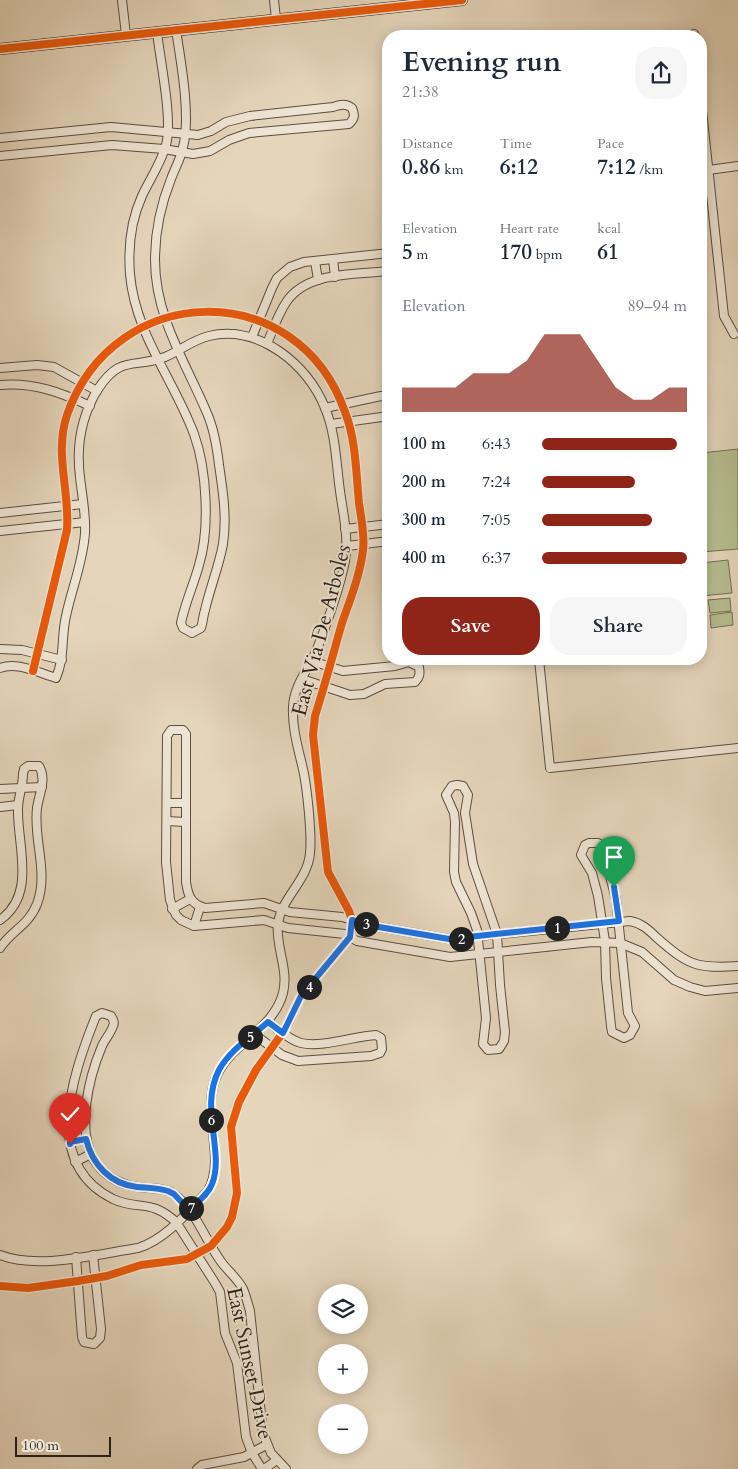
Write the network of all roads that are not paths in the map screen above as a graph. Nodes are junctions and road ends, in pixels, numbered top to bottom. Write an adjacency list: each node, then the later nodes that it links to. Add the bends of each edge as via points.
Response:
1 (122, 0): 7 (street)
2 (274, 0): 4 (street)
3 (462, 0): 4 (main road)
4 (276, 19): 5 (main road)
5 (176, 30): 6 (main road); 13 (street)
6 (157, 32): 7 (main road); 11 (street)
7 (126, 35): 8 (main road)
8 (0, 49)
9 (262, 115): 10 (street); 12 (street); 12 (street, via 347,104 354,114 349,124)
10 (246, 117): 13 (street, via 226,122 205,133); 14 (street)
11 (167, 131): 13 (street); 15 (street, via 111,127); 16 (street)
12 (263, 132): 14 (street)
13 (186, 134): 17 (street)
14 (248, 134): 17 (street, via 210,151)
15 (0, 138)
16 (164, 149): 17 (street); 18 (street, via 105,145); 30 (street, via 141,198 131,239 130,276)
17 (182, 153): 28 (street, via 165,196 155,250)
18 (0, 156)
19 (738, 166): 20 (street)
20 (707, 170)
21 (707, 185): 32 (street, via 724,316)
22 (382, 254): 23 (street)
23 (333, 259): 24 (street); 26 (street)
24 (315, 261): 27 (street); 29 (street, via 296,264 277,278)
25 (382, 272): 26 (street)
26 (336, 277): 27 (street)
27 (318, 280): 31 (street, via 292,294)
28 (164, 318): 29 (street, East Via De Arboles, via 216,312); 30 (street, East Via De Arboles); 35 (street)
29 (257, 321): 31 (street, East Via De Arboles); 33 (street)
30 (142, 327): 36 (street); 38 (street, East Via De Arboles, via 111,347)
31 (274, 328): 34 (street); 43 (street, East Via De Arboles, via 308,352 324,370)
32 (734, 334)
33 (252, 337): 34 (street, East Via De Arboles); 35 (street, East Via De Arboles, via 220,334 197,339)
34 (267, 344): 45 (street, East Via De Arboles, via 282,353 311,381)
35 (177, 351): 36 (street, East Via De Arboles); 36 (street, via 213,430 224,511 223,543 203,624 192,633 181,623 203,548 206,501 195,436)
36 (158, 360): 40 (street, East Via De Arboles, via 119,367)
37 (0, 368): 38 (street, via 46,366)
38 (82, 383): 40 (street); 42 (street, East Via De Arboles)
39 (0, 386): 42 (street, via 32,385)
40 (97, 391): 44 (street, East Via De Arboles)
41 (382, 396): 43 (street)
42 (74, 398): 44 (street); 50 (street, East Via De Arboles, via 66,417 61,452)
43 (342, 403): 45 (street); 47 (street, East Via De Arboles)
44 (90, 406): 49 (street, East Via De Arboles, via 83,424 79,451)
45 (325, 408): 48 (street, East Via De Arboles)
46 (382, 417): 47 (street)
47 (348, 421): 48 (street); 55 (street, East Via De Arboles)
48 (331, 424): 56 (street, East Via De Arboles)
49 (83, 504): 50 (street); 52 (street, East Via De Arboles)
50 (67, 506): 51 (street); 53 (street, East Via De Arboles)
51 (0, 513)
52 (85, 522): 53 (street); 63 (street, East Via De Arboles, via 82,558 65,621)
53 (68, 524): 57 (street); 62 (street, East Via De Arboles)
54 (382, 525): 55 (street)
55 (362, 527): 56 (street); 59 (street, East Via De Arboles)
56 (345, 529): 60 (street, East Via De Arboles)
57 (0, 531)
58 (382, 542): 59 (street)
59 (363, 543): 60 (street); 68 (street, East Via De Arboles, via 359,570)
60 (347, 546): 64 (street, East Via De Arboles, via 341,576)
61 (0, 649): 62 (street)
62 (37, 654): 63 (street); 70 (street, East Via De Arboles)
63 (62, 660): 70 (street, East Via De Arboles, via 56,678)
64 (312, 661): 68 (street); 71 (street, East Via De Arboles)
65 (398, 665): 68 (street, via 350,670)
66 (415, 665): 72 (street, via 420,672 415,682 385,684 364,694 350,695)
67 (540, 665): 73 (street, via 550,768)
68 (329, 667): 72 (street, East Via De Arboles)
69 (0, 668): 70 (street, via 10,666)
70 (33, 671)
71 (302, 679): 72 (street); 85 (street, East Via De Arboles, via 294,696 294,717 296,744 304,776 311,852 301,880)
72 (324, 688): 88 (street, East Via De Arboles, via 313,734 326,859 330,878)
73 (738, 748)
74 (42, 787): 75 (street); 75 (street, via 42,770 34,765 24,769); 98 (street, via 37,816 42,861 41,893 30,918)
75 (21, 788): 76 (street); 79 (street)
76 (0, 789)
77 (167, 803): 78 (street); 78 (street, via 167,736 171,730 177,729 186,734); 81 (street)
78 (185, 803): 82 (street)
79 (18, 805): 80 (street); 87 (street, via 23,855 21,886 13,907)
80 (0, 807)
81 (167, 821): 82 (street); 86 (street, via 166,862)
82 (185, 822): 83 (street, via 185,872)
83 (190, 899): 84 (street); 86 (street)
84 (200, 907): 85 (street, via 258,903); 92 (street)
85 (282, 908): 88 (street, via 290,912); 91 (street, East Via De Arboles)
86 (172, 909): 92 (street, via 181,920)
87 (0, 920)
88 (352, 920): 94 (street); 95 (street, via 440,938)
89 (619, 921): 90 (street); 90 (street, via 611,874 602,846 589,843 581,854 596,885); 97 (street); 101 (street, via 642,925 690,962 711,968)
90 (601, 923): 93 (street); 96 (street)
91 (278, 925): 92 (street, via 256,920); 94 (street, via 332,931); 103 (street, East Via De Arboles, via 285,980 280,1002)
92 (194, 926)
93 (497, 934): 95 (street); 95 (street, via 469,842 465,814 468,795 463,786 457,785 452,786 446,795 455,822 454,872 475,922); 99 (street)
94 (350, 937): 100 (street, via 442,956); 104 (street, via 301,996)
95 (477, 937): 100 (street)
96 (605, 941): 97 (street); 97 (street, via 612,1032 624,1038 635,1026 628,1013); 99 (street)
97 (620, 942): 102 (street, via 642,952 674,980 690,988 705,991)
98 (0, 948)
99 (498, 952): 100 (street); 100 (street, via 505,1032 499,1049 488,1050 483,1044 486,1018)
100 (479, 955)
101 (738, 966)
102 (738, 988)
103 (268, 1022): 104 (street); 105 (street, East Via De Arboles)
104 (283, 1033): 106 (street); 106 (street, via 307,1044 376,1035 382,1049 376,1055 304,1062)
105 (254, 1034): 106 (street); 111 (street, East Via De Arboles, via 232,1053 215,1080 211,1102 212,1183 208,1192)
106 (272, 1048): 113 (street, via 248,1082 234,1116 231,1137 235,1204 227,1227)
107 (86, 1139): 108 (street); 108 (street, via 85,1118 92,1077 103,1044 114,1026 114,1020 107,1013 96,1016 79,1060 70,1099); 109 (street)
108 (70, 1142): 110 (street)
109 (91, 1154): 110 (street); 111 (street, East Sunset Drive, via 98,1166 117,1182 168,1191)
110 (75, 1162): 112 (street, via 90,1183 106,1195 156,1208)
111 (189, 1210): 112 (street, East Via De Arboles); 113 (street, East Sunset Drive)
112 (179, 1219): 114 (street, East Sunset Drive, via 186,1239); 116 (street, East Via De Arboles, via 147,1245)
113 (211, 1246): 114 (street); 121 (street, East Sunset Drive, via 247,1299)
114 (200, 1253): 118 (street, via 187,1259 132,1267); 122 (street, East Sunset Drive, via 220,1292 225,1333 237,1363 246,1437)
115 (0, 1255): 117 (street, via 29,1262)
116 (93, 1255): 117 (street, East Via De Arboles); 118 (street)
117 (76, 1257): 119 (street)
118 (95, 1279): 119 (street); 119 (street, via 101,1334 94,1344 84,1342 82,1337)
119 (78, 1282): 120 (street, via 28,1288)
120 (0, 1286)
121 (266, 1445): 122 (street); 123 (street, East Sunset Drive)
122 (252, 1453): 124 (street); 125 (street, East Sunset Drive)
123 (276, 1460): 125 (street); 126 (street, East Sunset Drive)
124 (197, 1469)
125 (263, 1469)
126 (286, 1469)

